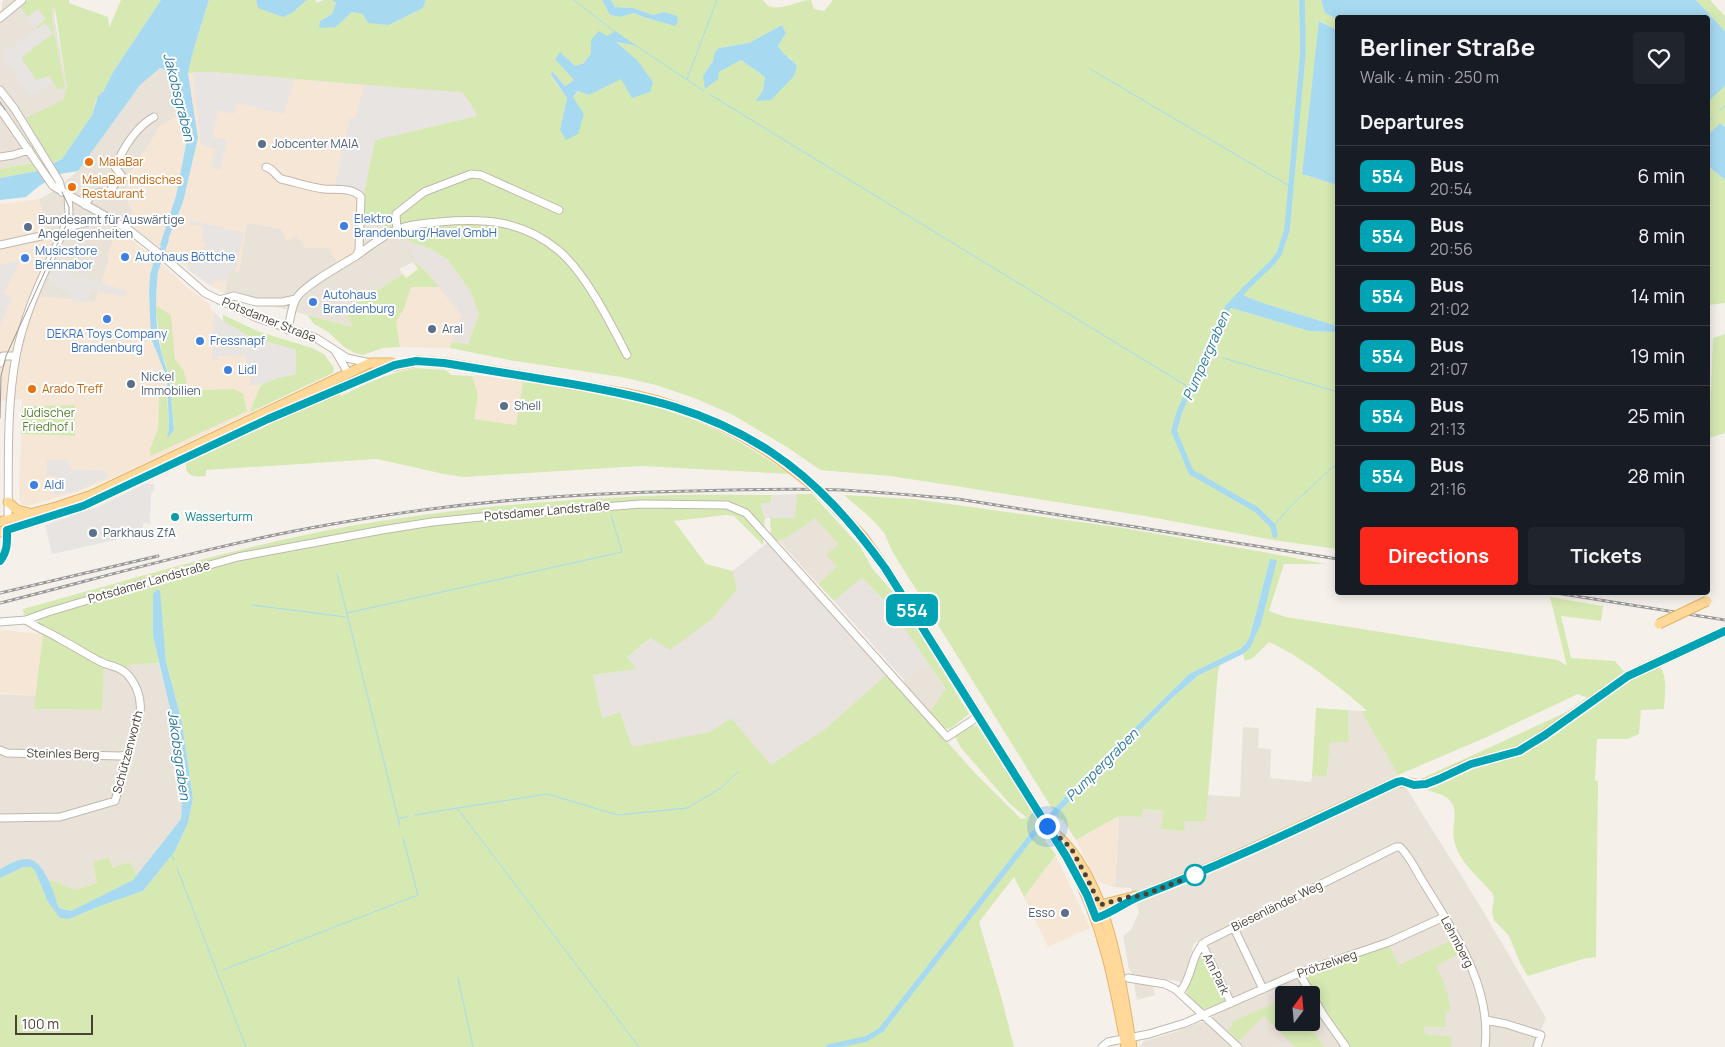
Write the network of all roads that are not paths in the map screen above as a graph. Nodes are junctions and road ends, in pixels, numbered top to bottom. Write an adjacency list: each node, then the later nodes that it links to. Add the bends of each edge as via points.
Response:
1 (22, 0): 2 (street)
2 (0, 18)
3 (0, 90): 8 (street, via 14,108)
4 (0, 109): 6 (street)
5 (154, 117): 11 (street, via 136,131 120,157 115,167 121,175 109,192 90,194)
6 (29, 150): 7 (street); 8 (street)
7 (0, 157)
8 (43, 163): 10 (street)
9 (266, 167): 18 (street, via 273,169 281,179 359,194 360,240)
10 (65, 194): 11 (street, Potsdamer Straße); 14 (street, via 69,216)
11 (85, 206): 13 (street, Potsdamer Straße)
12 (559, 210): 15 (street, via 471,174 424,192 399,211)
13 (106, 217): 14 (street); 20 (street, Potsdamer Straße, via 128,229 205,293)
14 (64, 228): 16 (street)
15 (397, 230): 18 (street); 23 (street, via 430,222 494,221 525,229 542,238 566,258 587,284)
16 (60, 236): 17 (street, via 50,234); 24 (street, via 33,299)
17 (0, 246)
18 (356, 256): 19 (street, via 306,288)
19 (296, 299): 20 (street, via 256,302 234,296); 21 (street)
20 (219, 300): 21 (street, Potsdamer Straße)
21 (288, 330): 22 (street, Potsdamer Straße, via 316,338)
22 (334, 350): 27 (street, via 347,358); 28 (street, Potsdamer Straße)
23 (627, 355)
24 (16, 356): 26 (street, via 3,356); 31 (street, via 11,399)
25 (405, 362): 27 (main road); 29 (main road); 40 (main road, bridge, via 444,363 627,394 691,412 772,453 822,493 863,537)
26 (0, 363)
27 (370, 363): 28 (main road)
28 (348, 373): 29 (main road); 30 (main road)
29 (352, 382): 30 (main road)
30 (170, 461): 32 (main road, via 92,494); 34 (main road, via 83,506)
31 (8, 502): 32 (main road, via 22,512); 33 (street)
32 (36, 512): 33 (main road)
33 (4, 521): 34 (main road)
34 (4, 531)
35 (1707, 600): 38 (main road, bridge)
36 (23, 621): 37 (street); 40 (street, Potsdamer Landstraße, via 238,557 382,530 481,517 641,504 727,505 746,513 947,737); 42 (street, Schützenworth, via 102,663 122,670 130,678 141,705)
37 (0, 622)
38 (1659, 624)
39 (1725, 632): 46 (main road, via 1628,676 1519,751 1471,764 1426,784 1397,782)
40 (979, 716): 44 (main road)
41 (0, 750): 42 (street, Steinles Berg, via 7,753)
42 (127, 754): 43 (street, Schützenworth, via 115,801 60,817)
43 (0, 818)
44 (1047, 826): 47 (main road, via 1071,848); 48 (main road)
45 (1400, 847): 49 (street, Lehmberg); 50 (street, Biesenländer Weg)
46 (1141, 896): 47 (main road); 48 (main road)
47 (1100, 905): 48 (main road)
48 (1098, 916): 59 (main road)
49 (1444, 917): 52 (street, Prötzelweg, via 1384,945); 58 (street, Lehmberg, via 1473,972)
50 (1234, 928): 51 (street, Biesenländer Weg); 54 (street)
51 (1202, 944): 55 (street); 56 (street, Am Park)
52 (1300, 973): 54 (street, Prötzelweg); 63 (street)
53 (1128, 978): 55 (street, via 1165,984)
54 (1263, 989): 56 (street, Prötzelweg)
55 (1180, 992): 57 (street)
56 (1231, 1003): 57 (street, Prötzelweg)
57 (1204, 1014): 59 (street, Prötzelweg); 62 (street)
58 (1486, 1020): 64 (street, Lehmberg); 65 (street, via 1542,1035)
59 (1127, 1041): 60 (street, Prötzelweg, via 1108,1042); 61 (main road)
60 (1102, 1047)
61 (1132, 1047)
62 (1238, 1047)
63 (1346, 1047)
64 (1485, 1047)
65 (1536, 1047)

